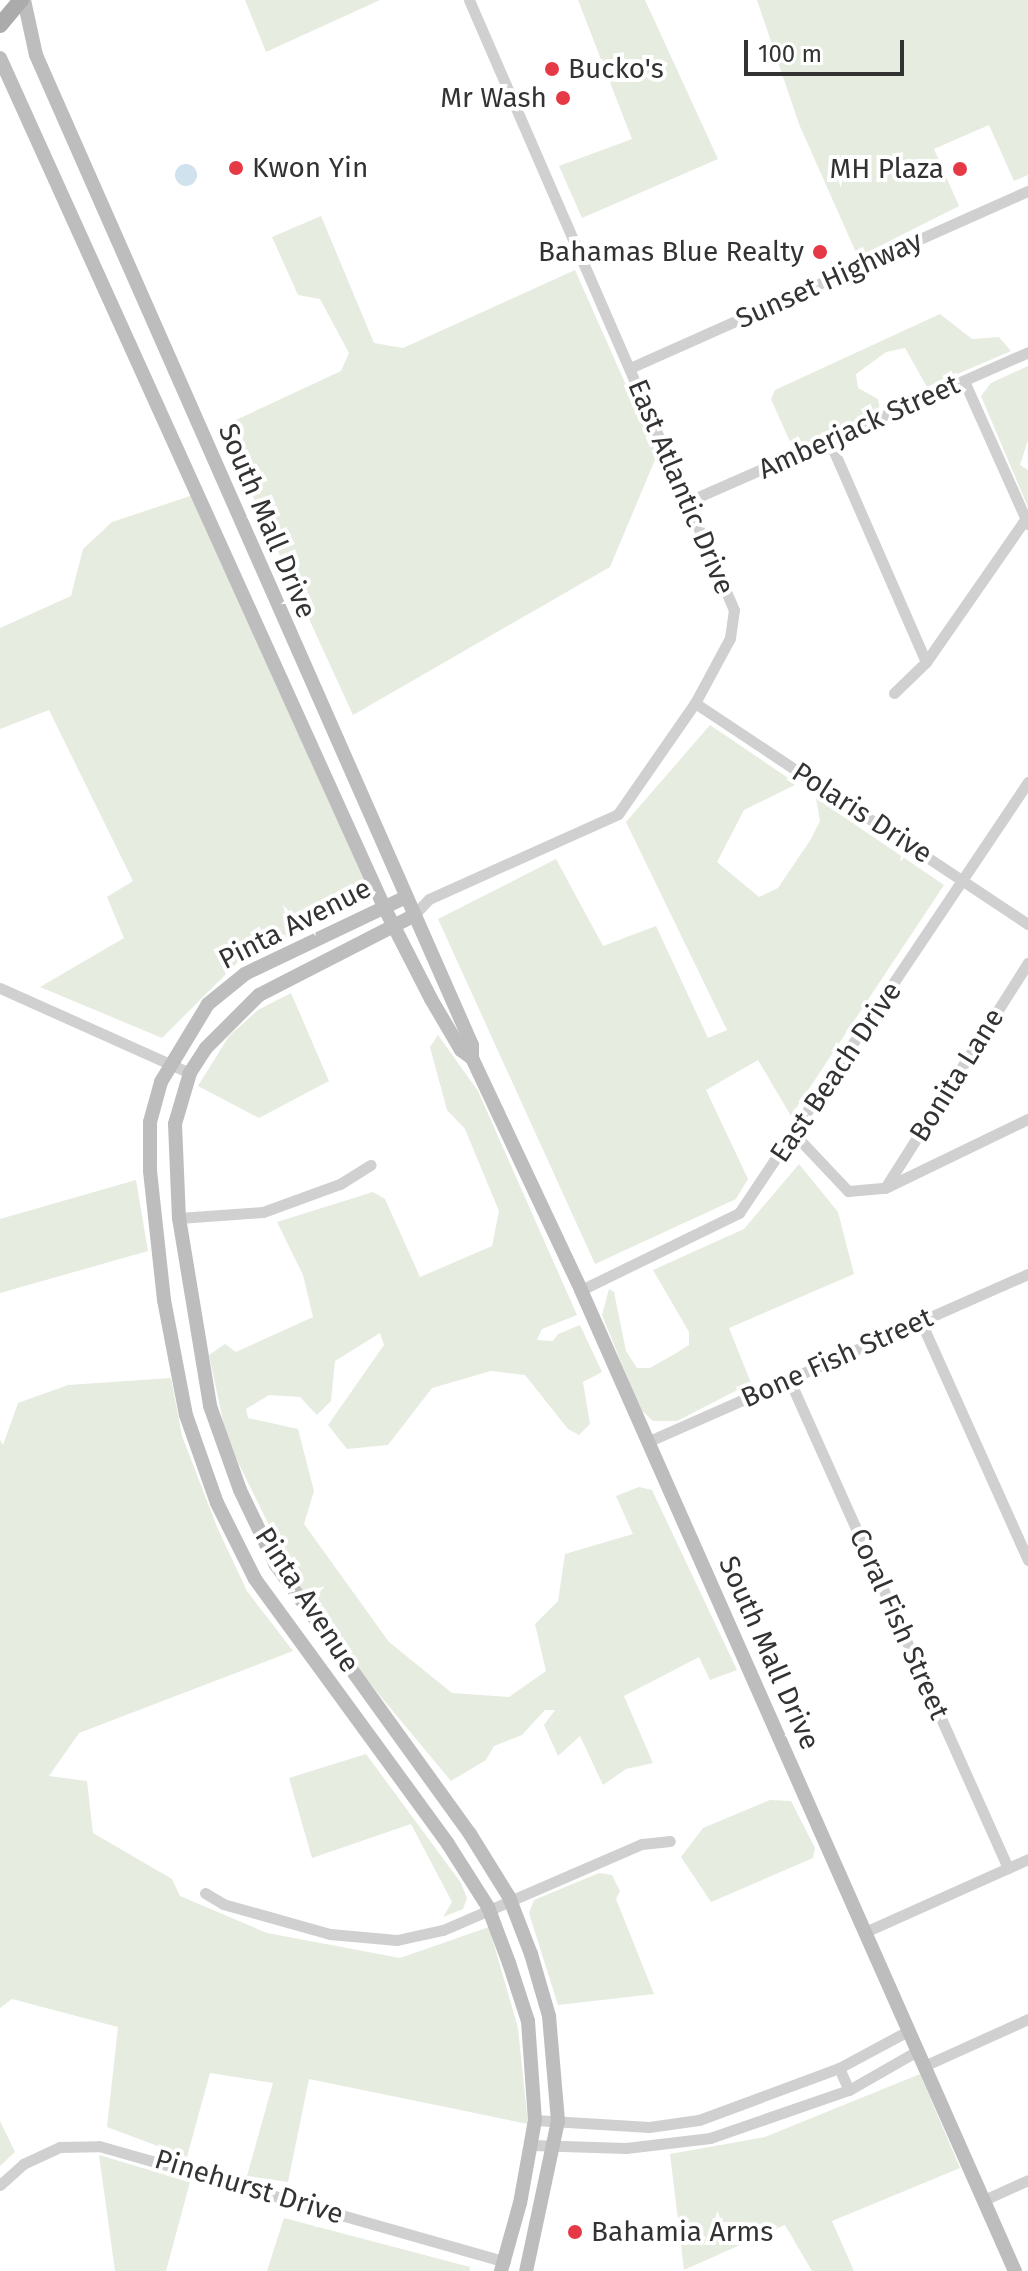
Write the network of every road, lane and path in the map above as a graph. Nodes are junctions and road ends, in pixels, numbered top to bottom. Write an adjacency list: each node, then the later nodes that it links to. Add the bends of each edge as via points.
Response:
1 (23, 0): 3 (main road); 16 (street, South Mall Drive, via 36,55)
2 (469, 0): 7 (street, East Atlantic Drive)
3 (0, 25)
4 (0, 58): 17 (street, South Mall Drive)
5 (1028, 191): 7 (street, Sunset Highway)
6 (1028, 352): 8 (street, Amberjack Street)
7 (630, 368): 10 (street, East Atlantic Drive)
8 (964, 381): 9 (street, Amberjack Street); 11 (street)
9 (829, 440): 10 (street, Amberjack Street); 12 (street)
10 (689, 501): 14 (street, East Atlantic Drive, via 734,610 730,638)
11 (1026, 522): 12 (street)
12 (926, 662): 13 (street)
13 (894, 693)
14 (695, 703): 18 (street, Polaris Drive); 20 (street, East Atlantic Drive, via 628,803 609,821)
15 (1028, 782): 18 (street, East Beach Drive)
16 (356, 792): 17 (street); 19 (street, South Mall Drive)
17 (336, 801): 21 (street, South Mall Drive)
18 (963, 880): 23 (street, Polaris Drive); 31 (street, East Beach Drive)
19 (404, 898): 20 (street, East Atlantic Drive); 21 (street, Pinta Avenue); 22 (street, South Mall Drive)
20 (429, 899): 22 (street, East Atlantic Drive)
21 (384, 907): 24 (street, South Mall Drive); 28 (street, Pinta Avenue, via 225,988 186,1033)
22 (413, 916): 24 (street, Pinta Avenue); 27 (street, South Mall Drive, via 472,1045)
23 (1028, 924)
24 (393, 926): 27 (street, South Mall Drive, via 461,1050); 29 (street, Pinta Avenue, via 259,995 225,1025)
25 (1028, 963): 33 (street, Bonita Lane)
26 (0, 988): 28 (street)
27 (472, 1058): 36 (street, South Mall Drive)
28 (169, 1064): 29 (street); 42 (street, Pinta Avenue, via 154,1103 149,1143 164,1300 186,1415 217,1503)
29 (190, 1073): 34 (street, Pinta Avenue, via 175,1124)
30 (1028, 1119): 33 (street)
31 (796, 1136): 33 (street, via 848,1191); 36 (street, East Beach Drive, via 739,1213)
32 (370, 1165): 34 (street, via 340,1184 263,1212)
33 (885, 1188)
34 (179, 1218): 41 (street, Pinta Avenue, via 210,1406 240,1490)
35 (1028, 1274): 37 (street, Bone Fish Street)
36 (581, 1290): 39 (street, South Mall Drive)
37 (921, 1322): 38 (street, Bone Fish Street); 40 (street)
38 (789, 1379): 39 (street, Bone Fish Street); 45 (street, Coral Fish Street)
39 (647, 1442): 49 (street, South Mall Drive)
40 (1028, 1560)
41 (276, 1565): 42 (street); 47 (street, Pinta Avenue, via 426,1770)
42 (255, 1579): 48 (street, Pinta Avenue, via 432,1821)
43 (670, 1841): 47 (street, via 642,1844)
44 (1028, 1859): 45 (street)
45 (1008, 1868): 49 (street)
46 (205, 1893): 48 (street, via 272,1920 330,1934 397,1940 443,1930)
47 (509, 1897): 48 (street); 57 (street, Pinta Avenue, via 549,2016)
48 (488, 1907): 56 (street, Pinta Avenue, via 528,2021)
49 (865, 1932): 51 (street, South Mall Drive)
50 (1028, 2019): 53 (street)
51 (908, 2031): 52 (street, South Mall Drive); 54 (street)
52 (917, 2051): 53 (street, South Mall Drive); 55 (street)
53 (924, 2066): 64 (street, South Mall Drive)
54 (839, 2068): 55 (street); 58 (street, via 699,2120)
55 (849, 2090): 61 (street, via 710,2138)
56 (535, 2120): 57 (street); 59 (street, Pinta Avenue)
57 (558, 2121): 58 (street); 60 (street, Pinta Avenue)
58 (625, 2127): 61 (street)
59 (531, 2145): 60 (street); 65 (street, Pinta Avenue)
60 (555, 2146): 61 (street); 66 (street, Pinta Avenue)
61 (626, 2148)
62 (1028, 2180): 64 (street)
63 (0, 2185): 65 (street, Pinehurst Drive, via 60,2147 99,2146)
64 (984, 2200): 67 (street, South Mall Drive)
65 (503, 2266)
66 (526, 2271)
67 (1015, 2271)

